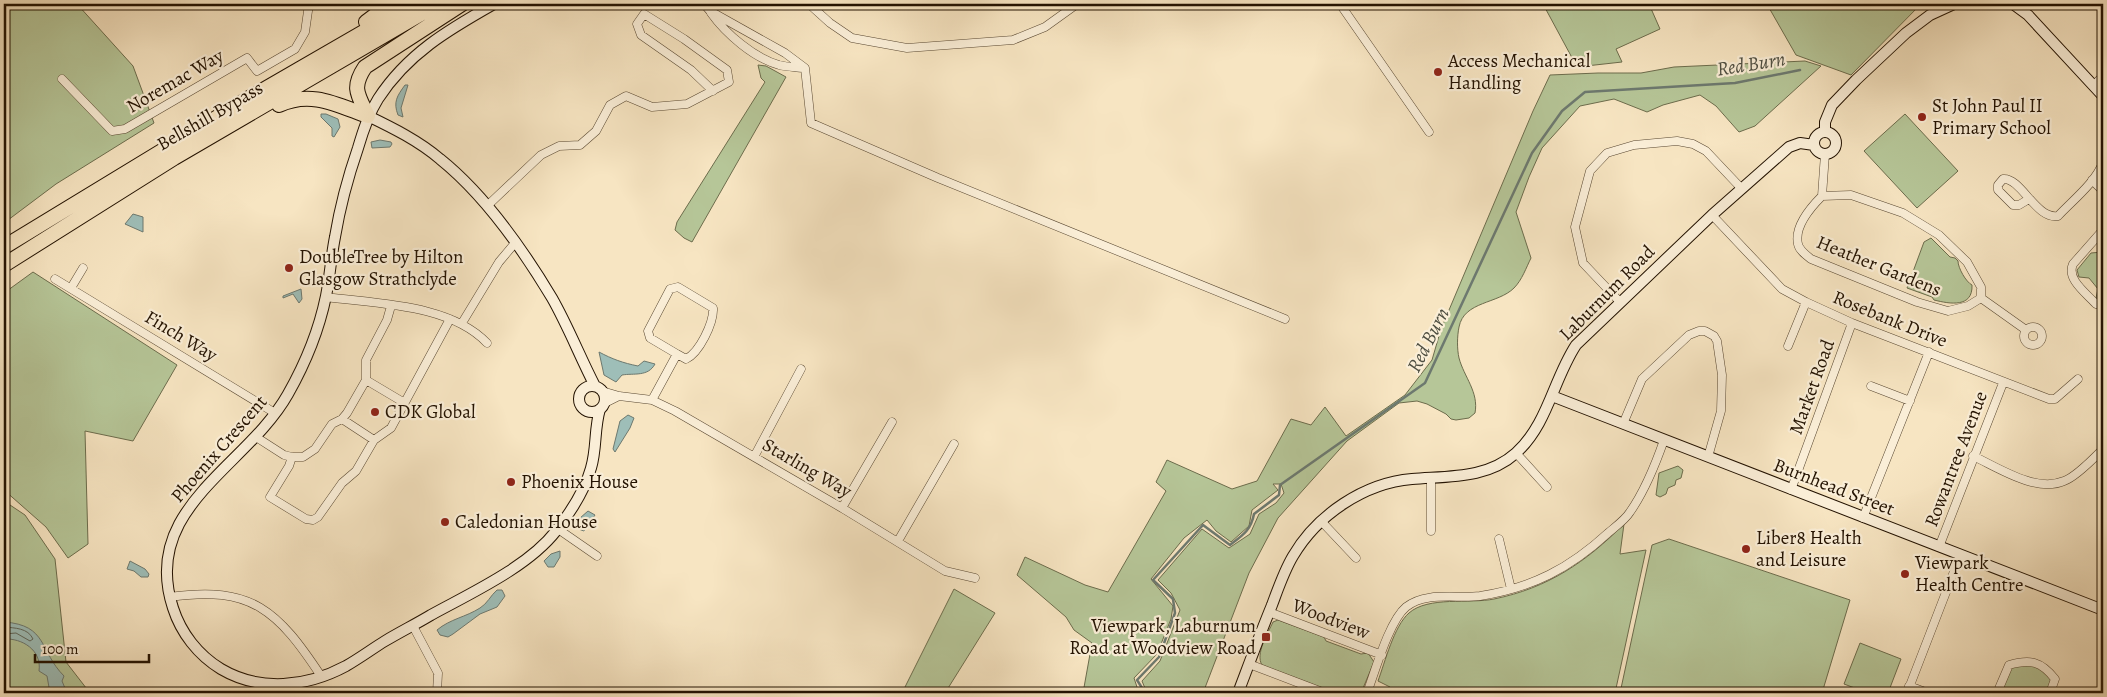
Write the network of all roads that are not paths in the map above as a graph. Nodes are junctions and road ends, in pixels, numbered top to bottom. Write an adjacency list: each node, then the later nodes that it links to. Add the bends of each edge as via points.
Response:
1 (309, 4): 17 (street, Noremac Way, via 305,32 295,48 257,71 247,58 124,129 112,131)
2 (390, 4): 14 (highway)
3 (412, 4): 14 (highway, Bellshill Bypass)
4 (438, 4): 26 (highway, Bellshill Bypass)
5 (462, 4): 21 (highway, via 365,67 356,85)
6 (494, 4): 21 (street, Phoenix Crescent, via 431,42 398,73)
7 (704, 4): 13 (street)
8 (809, 4): 9 (street, via 852,38 907,48 1013,40 1045,28)
9 (1077, 4)
10 (1340, 4): 22 (street)
11 (1954, 4): 23 (street, via 1930,14 1856,80 1832,105 1825,122)
12 (2013, 4): 18 (street, via 2028,15)
13 (710, 11): 15 (street, via 785,53); 15 (street, via 724,31 748,49 779,65)
14 (322, 56): 37 (highway, Bellshill Bypass)
15 (805, 68): 49 (street, via 811,123)
16 (2103, 76): 18 (street)
17 (62, 78)
18 (2094, 85): 20 (street)
19 (713, 91): 19 (street, via 691,70 640,35 637,24 644,14 727,70 729,82); 33 (street, via 687,104 652,107 626,96 610,105 596,132 580,145 559,146 541,155)
20 (2103, 96)
21 (368, 116): 26 (highway, via 323,100 293,99); 33 (street, via 439,158); 42 (street, Phoenix Crescent, via 337,227)
22 (1429, 132)
23 (1825, 132): 24 (street, via 1816,136); 25 (street, via 1833,135 1836,144 1831,152)
24 (1814, 145): 25 (street); 29 (street, Laburnum Road, via 1800,142 1789,147)
25 (1825, 154): 31 (street)
26 (174, 158): 38 (highway, Bellshill Bypass)
27 (2103, 162): 28 (street)
28 (2092, 180): 30 (street); 32 (street, via 2058,216 2050,216)
29 (1741, 188): 34 (street, Laburnum Road); 44 (street, via 1706,151 1693,144 1677,141 1634,145 1607,153 1590,171 1575,227 1583,263)
30 (2103, 191)
31 (1822, 196): 43 (street, via 1851,195 1903,213 1939,235 1967,262 1981,286); 43 (street, Heather Gardens, via 1800,225 1798,244 1811,259 1917,302 1948,311 1968,306)
32 (2029, 199)
33 (486, 206): 36 (street)
34 (1712, 215): 44 (street, Laburnum Road); 45 (street, Rosebank Drive, via 1782,289)
35 (2103, 230): 46 (street, via 2071,270 2072,277 2096,304)
36 (515, 244): 50 (street, via 499,262); 57 (street, via 552,298)
37 (4, 247)
38 (4, 265)
39 (83, 268): 41 (street)
40 (55, 279): 41 (street, Finch Way)
41 (71, 288): 72 (street, Finch Way)
42 (326, 297): 47 (street); 72 (street, Phoenix Crescent, via 300,373)
43 (1981, 298): 52 (street)
44 (1620, 302): 66 (street, Laburnum Road, via 1576,345)
45 (1806, 302): 51 (street, Rosebank Drive); 54 (street)
46 (2103, 305)
47 (391, 306): 48 (street); 60 (street, via 366,360)
48 (450, 319): 50 (street); 69 (street)
49 (1286, 319)
50 (462, 323): 53 (street)
51 (1852, 323): 55 (street, Rosebank Drive); 90 (street, Market Road)
52 (2026, 330)
53 (487, 343)
54 (1788, 346)
55 (1929, 352): 61 (street, Rosebank Drive); 68 (street)
56 (676, 354): 56 (street, via 650,338 648,331 670,289 678,287 713,308 714,316 692,356 686,359); 67 (street)
57 (584, 366): 63 (street); 64 (street)
58 (801, 369): 83 (street)
59 (2078, 379): 61 (street, Rosebank Drive, via 2055,399)
60 (366, 380): 69 (street); 73 (street)
61 (2003, 383): 84 (street, Rowantree Avenue)
62 (1871, 386): 68 (street)
63 (599, 388): 64 (street); 65 (street, Starling Way); 70 (street, via 605,396)
64 (584, 389): 71 (street, via 580,404)
65 (618, 396): 67 (street, Starling Way); 70 (street)
66 (1552, 396): 75 (street, Burnhead Street); 82 (street, Laburnum Road, via 1538,427)
67 (652, 400): 83 (street, Starling Way)
68 (1910, 401): 92 (street)
69 (403, 402): 78 (street, via 390,428)
70 (602, 406): 71 (street); 76 (street, Phoenix Crescent)
71 (589, 411): 76 (street, Phoenix Crescent)
72 (275, 413): 77 (street, Phoenix Crescent)
73 (342, 419): 78 (street); 85 (street, via 332,424 315,450 303,457)
74 (892, 422): 91 (street)
75 (1623, 424): 79 (street, Burnhead Street); 86 (street, via 1642,379 1689,335 1705,331 1717,342 1722,375 1721,411)
76 (595, 426): 94 (street, Phoenix Crescent, via 592,467 583,490)
77 (256, 437): 85 (street); 104 (street, Phoenix Crescent, via 183,515 167,556)
78 (374, 440): 85 (street, via 356,470 313,520 270,497)
79 (1664, 440): 86 (street, Burnhead Street); 103 (street, via 1630,513 1568,566)
80 (954, 444): 97 (street)
81 (2100, 452): 84 (street, via 2066,481 2050,485 2023,479); 87 (street)
82 (1516, 454): 88 (street, Laburnum Road, via 1486,471); 89 (street)
83 (754, 456): 91 (street, Starling Way)
84 (1973, 456): 98 (street, Rowantree Avenue)
85 (292, 457)
86 (1708, 457): 90 (street, Burnhead Street)
87 (2103, 461)
88 (1431, 478): 93 (street, Laburnum Road, via 1404,480 1361,493); 95 (street)
89 (1547, 487)
90 (1791, 490): 92 (street, Burnhead Street)
91 (842, 508): 97 (street, Starling Way)
92 (1863, 518): 98 (street, Burnhead Street)
93 (1322, 522): 101 (street); 106 (street, Laburnum Road, via 1293,556)
94 (558, 529): 99 (street); 107 (street, Phoenix Crescent, via 536,552)
95 (1431, 531)
96 (1499, 539): 103 (street)
97 (898, 541): 102 (street, Starling Way, via 945,571)
98 (1939, 547): 100 (street, Burnhead Street)
99 (597, 556)
100 (1960, 556): 105 (street, Burnhead Street); 111 (street)
101 (1356, 558)
102 (975, 578)
103 (1511, 589): 108 (street, via 1480,596 1415,602 1400,613)
104 (170, 597): 110 (street, via 194,594 232,597 256,604 290,632); 110 (street, Phoenix Crescent, via 173,611 190,642 229,673 263,684 284,685)
105 (2103, 610)
106 (1269, 612): 108 (street, Woodview); 109 (street, Laburnum Road)
107 (413, 626): 110 (street, Phoenix Crescent, via 343,667); 112 (street, via 438,673)
108 (1382, 655): 115 (street)
109 (1249, 664): 113 (street, Laburnum Road); 114 (street)
110 (321, 676)
111 (1908, 690): 116 (street)
112 (437, 693)
113 (1238, 693)
114 (1325, 693)
115 (1367, 693)
116 (1928, 693)
117 (1997, 693): 118 (street, via 2009,665 2027,660 2051,674 2055,680)
118 (2050, 693)

